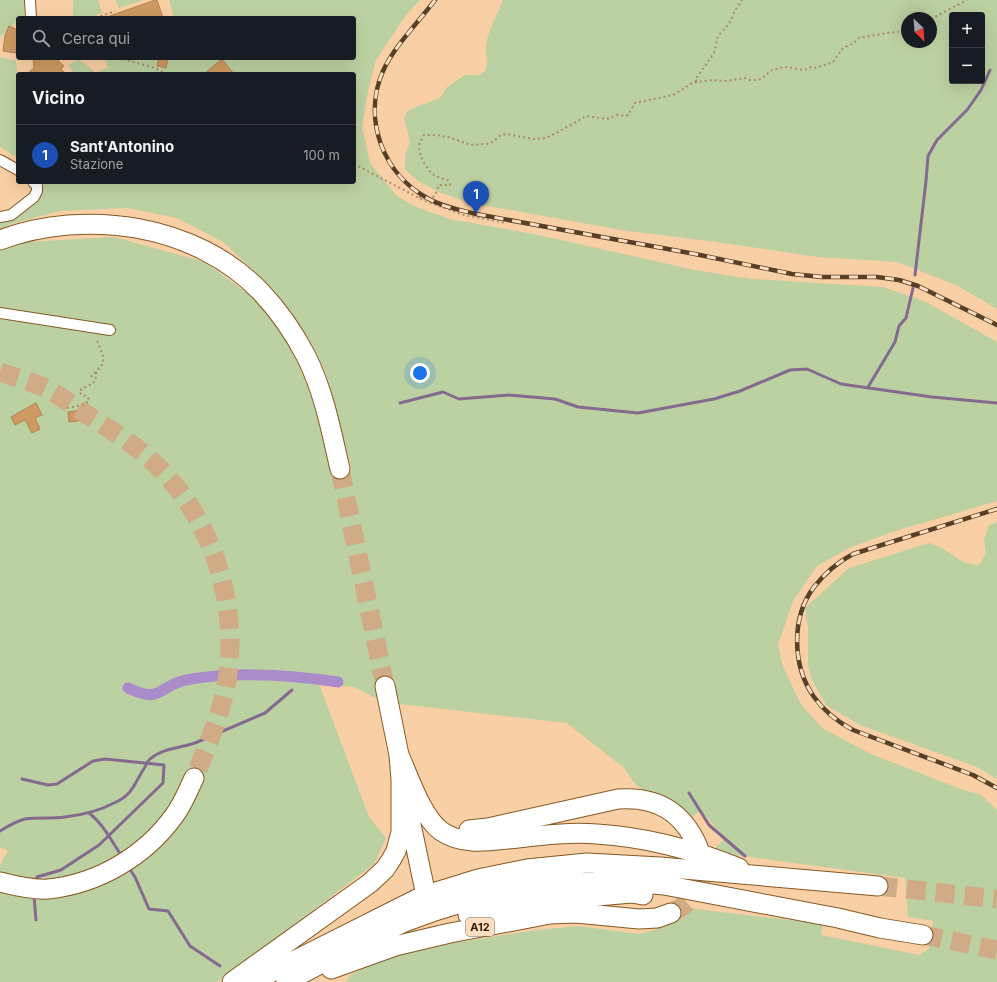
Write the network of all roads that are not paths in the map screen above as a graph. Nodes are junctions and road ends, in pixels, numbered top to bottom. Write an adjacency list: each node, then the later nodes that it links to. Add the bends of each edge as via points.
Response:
1 (30, 0): 2 (street)
2 (31, 16)
3 (0, 160): 4 (street)
4 (16, 169)
5 (34, 184): 6 (street, via 37,191 34,197 11,215)
6 (0, 217)
7 (2, 239): 10 (highway, via 64,225 120,225 151,231 183,242 230,266 260,291 272,305 306,355 326,407)
8 (0, 313): 9 (street)
9 (110, 330)
10 (340, 469)
11 (385, 686): 12 (highway)
12 (399, 755): 14 (highway); 15 (highway)
13 (194, 778): 18 (highway, via 182,804 157,836 135,855 110,871 83,882 48,889)
14 (401, 780): 19 (highway); 25 (highway, via 401,832 396,851 385,869 370,883)
15 (416, 794): 16 (highway, via 442,821 458,828 472,830 618,799 639,799 658,804 674,813 690,831); 17 (highway, via 435,826 460,840 491,841 569,834 624,836 708,856)
16 (698, 847)
17 (762, 877): 20 (highway); 26 (highway, via 587,863 527,869 478,879 423,896)
18 (0, 882)
19 (424, 886)
20 (878, 886)
21 (671, 913): 28 (highway, A12, via 644,919 576,912 543,915 395,946)
22 (814, 914): 23 (highway, via 631,893 553,900); 24 (highway); 27 (highway, via 649,883 598,881 552,884 464,901 413,919 360,943)
23 (468, 915)
24 (923, 935)
25 (232, 982)
26 (252, 982)
27 (286, 982)
28 (296, 982)

